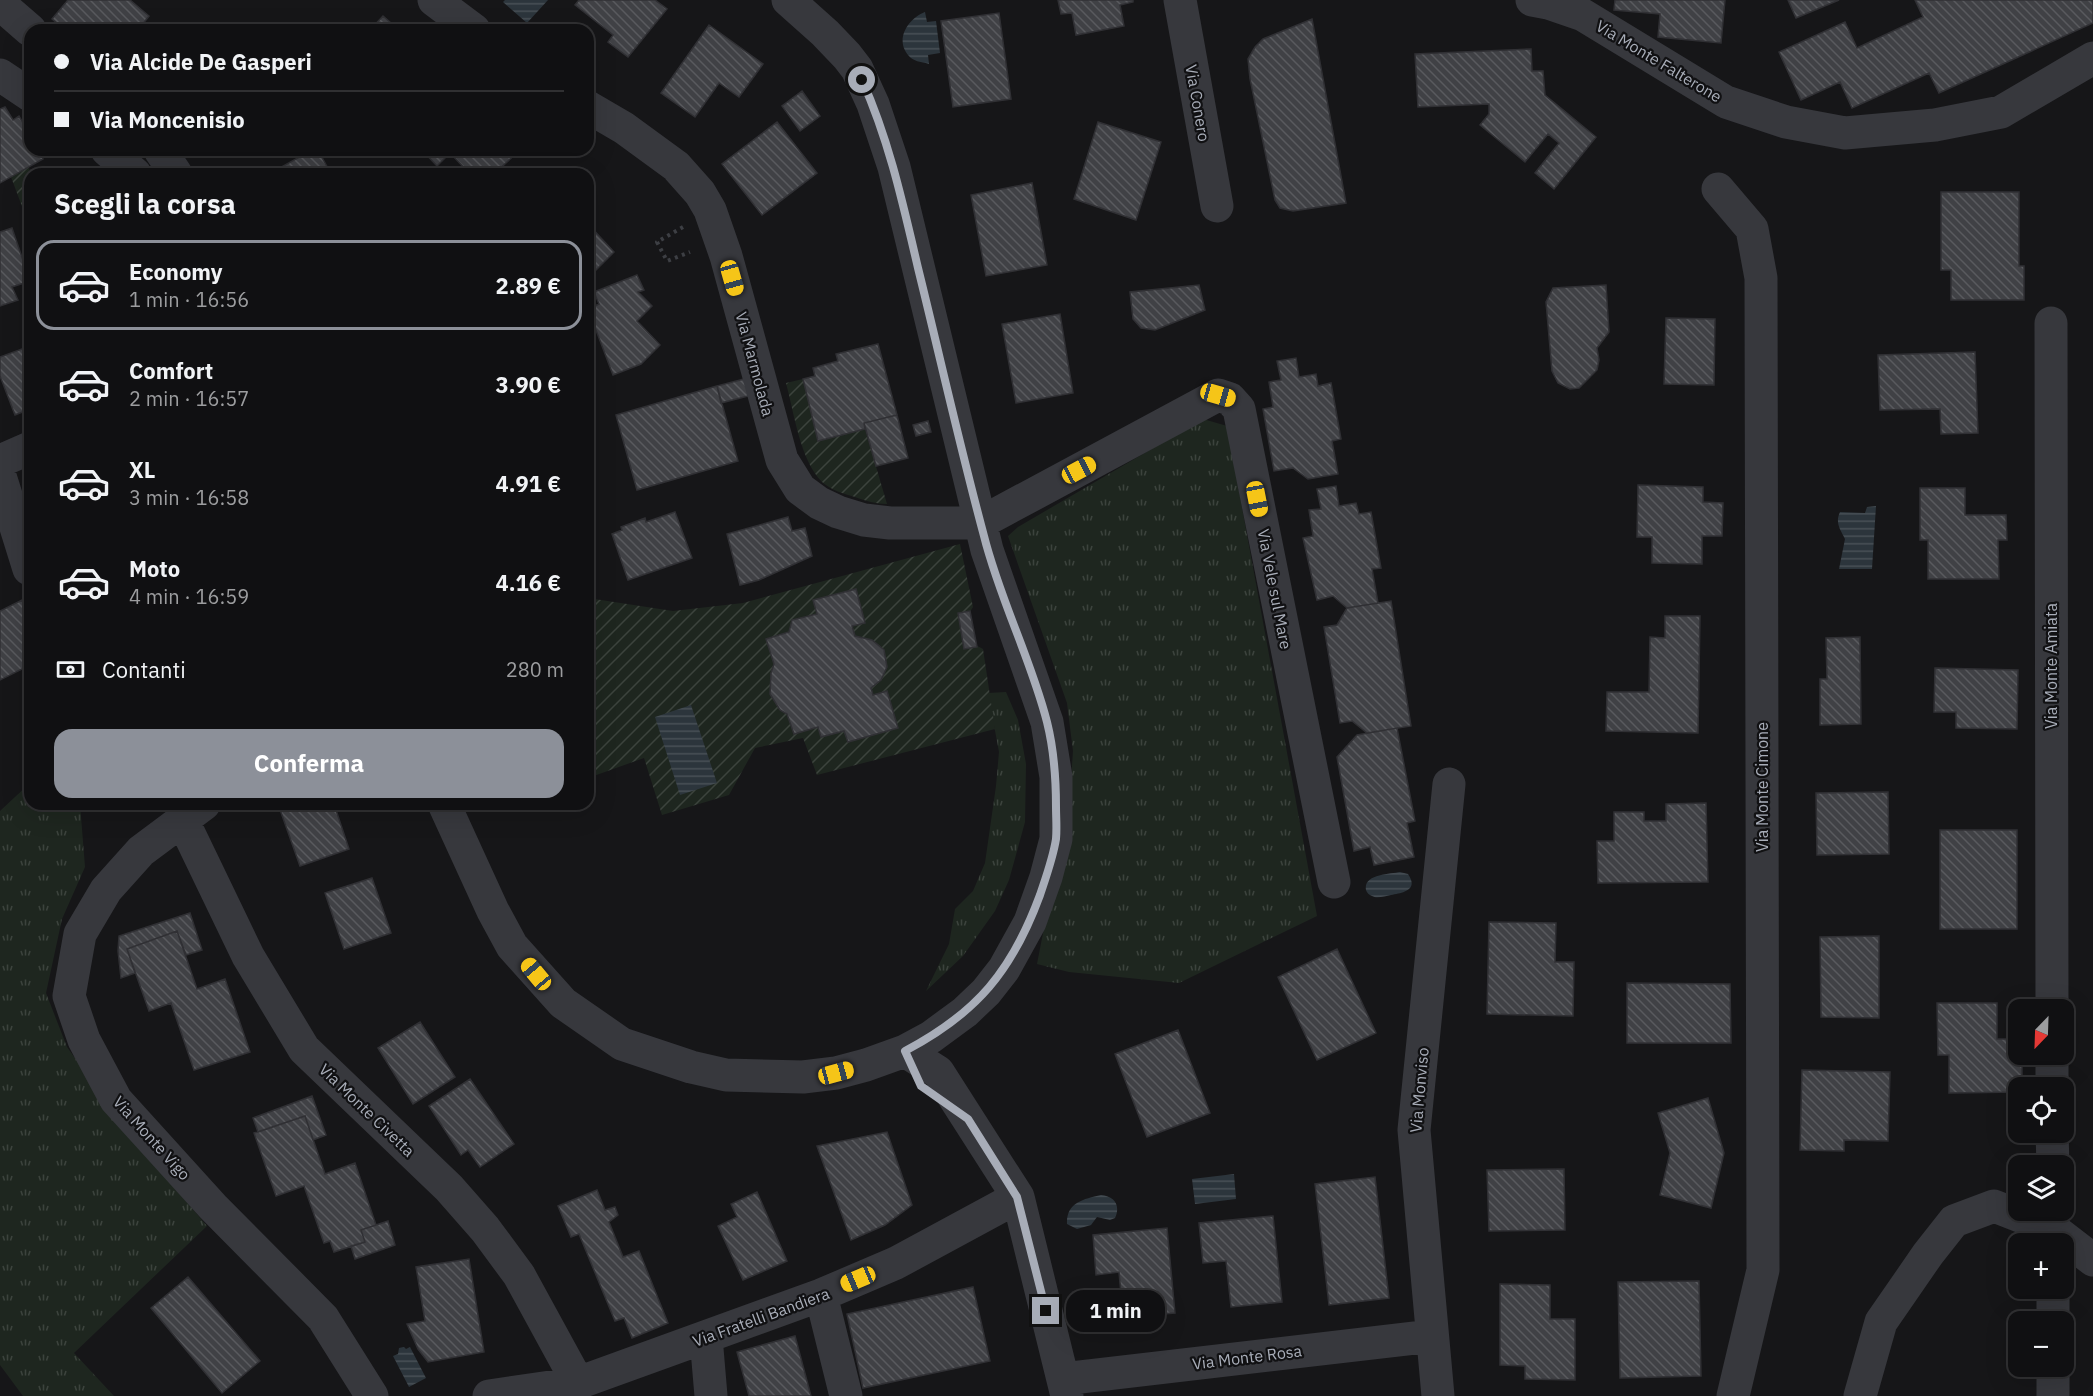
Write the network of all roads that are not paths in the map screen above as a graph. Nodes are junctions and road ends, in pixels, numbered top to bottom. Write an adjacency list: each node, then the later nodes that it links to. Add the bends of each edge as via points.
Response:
1 (434, 0): 6 (street)
2 (788, 0): 20 (street, via 848,56 873,104 894,167)
3 (1180, 0): 15 (street, Via Conero)
4 (1532, 0): 8 (street, Via Monte Falterone, via 1583,15 1725,102 1786,122 1845,133 1935,125 2001,112)
5 (0, 4): 7 (street)
6 (466, 24)
7 (24, 25)
8 (2093, 58)
9 (0, 75): 10 (street)
10 (24, 91)
11 (594, 110): 20 (street, Via Marmolada, via 676,166 710,210 778,450 800,489 819,504 864,520)
12 (114, 156): 13 (street)
13 (128, 168)
14 (1718, 189): 42 (street, Via Monte Cimone, via 1752,229 1761,278 1763,1270)
15 (1217, 206)
16 (2050, 323): 26 (street, Via Monte Amiata)
17 (24, 451): 18 (street)
18 (0, 461)
19 (0, 476): 21 (street)
20 (980, 523): 25 (street, Via Vele sul Mare, via 1218,395 1230,399 1239,409); 27 (street, via 1047,722 1056,777 1056,838 1030,922 1004,969 965,1012)
21 (24, 553)
22 (1449, 784): 32 (street, Via Monviso, via 1414,1130)
23 (447, 810): 27 (street, via 512,946 563,1003 622,1044 691,1067 726,1075 764,1077 836,1073)
24 (193, 812): 35 (street, Via Monte Civetta, via 248,956 304,1049 449,1188 485,1229 519,1275); 37 (street, Via Monte Vigo, via 141,851 106,890 81,934 69,996 84,1040 116,1100 213,1207 323,1318)
25 (1334, 882)
26 (2052, 999)
27 (905, 1051): 28 (street, via 938,1072)
28 (1017, 1197): 31 (street, Via Fratelli Bandiera, via 896,1263); 36 (street)
29 (2053, 1228): 30 (street); 43 (street, via 1994,1206 1954,1221 1881,1322)
30 (2093, 1260)
31 (821, 1295): 33 (street, Via Fratelli Bandiera); 40 (street)
32 (1432, 1336): 36 (street, Via Monte Rosa); 41 (street, Via Monviso)
33 (706, 1337): 35 (street, Via Fratelli Bandiera); 39 (street)
34 (2053, 1377): 44 (street)
35 (579, 1383): 38 (street, Via Fratelli Bandiera)
36 (1065, 1387)
37 (372, 1396)
38 (489, 1396)
39 (711, 1396)
40 (846, 1396)
41 (1438, 1396)
42 (1733, 1396)
43 (1860, 1396)
44 (2053, 1396)

